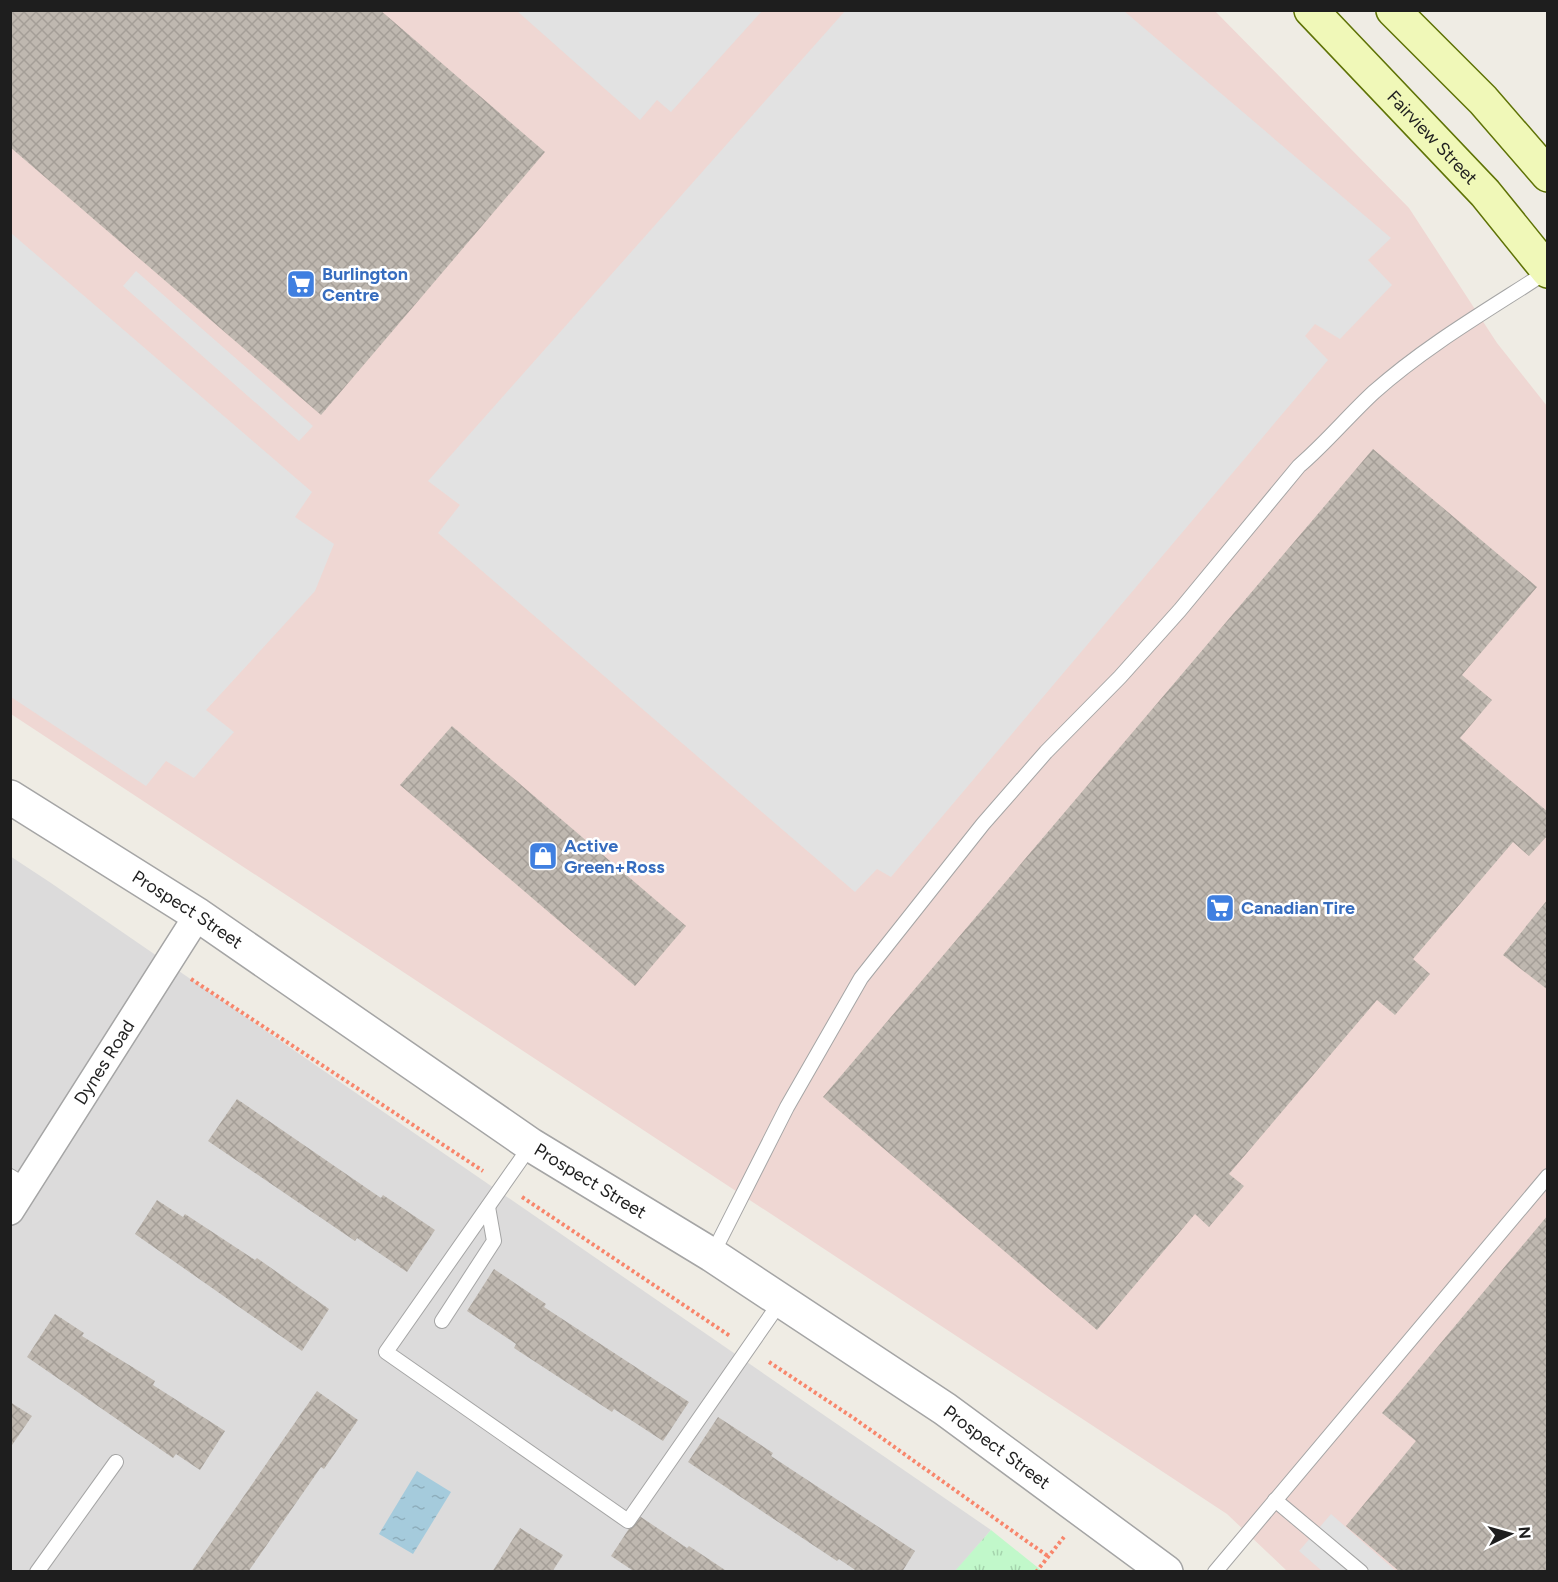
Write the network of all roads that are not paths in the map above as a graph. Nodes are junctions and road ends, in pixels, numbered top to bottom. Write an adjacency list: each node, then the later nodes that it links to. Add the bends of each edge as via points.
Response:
1 (1311, 10): 4 (main road, Fairview Street, via 1485,193)
2 (1393, 10): 3 (main road, via 1483,100)
3 (1548, 175)
4 (1548, 271): 12 (lane, via 1429,347 1374,392 1299,466 1180,610 983,824 861,978 788,1107)
5 (10, 797): 6 (street, Prospect Street)
6 (198, 915): 7 (street, Prospect Street); 9 (street, Dynes Road)
7 (531, 1144): 10 (lane); 12 (street, Prospect Street)
8 (1548, 1176): 16 (lane)
9 (18, 1181): 11 (street, Dynes Road)
10 (488, 1207): 13 (lane, via 386,1352 627,1521); 14 (lane, via 494,1241)
11 (10, 1211)
12 (712, 1255): 13 (street, Prospect Street)
13 (781, 1301): 18 (street, Prospect Street, via 945,1409)
14 (442, 1321)
15 (116, 1462): 17 (lane)
16 (1275, 1500): 19 (lane); 20 (lane)
17 (37, 1572)
18 (1166, 1572)
19 (1215, 1572)
20 (1360, 1572)

